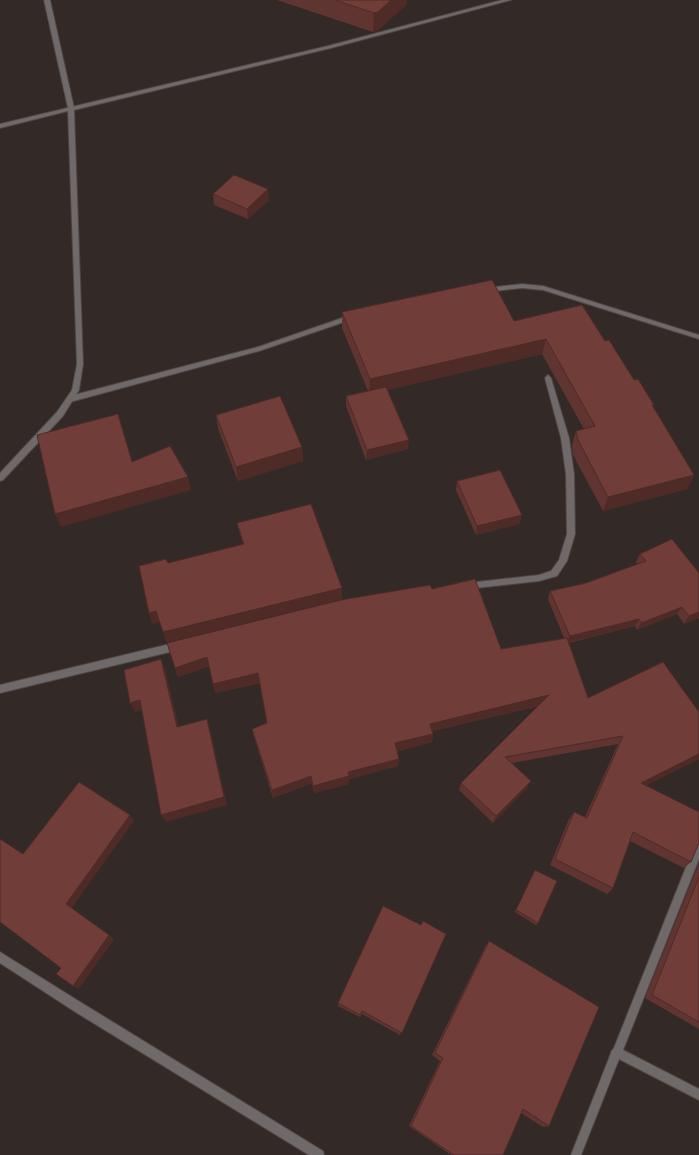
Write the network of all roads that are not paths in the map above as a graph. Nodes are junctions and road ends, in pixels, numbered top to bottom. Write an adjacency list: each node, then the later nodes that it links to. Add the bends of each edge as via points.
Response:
1 (47, 0): 3 (street)
2 (508, 0): 3 (street, via 329,47)
3 (71, 108): 4 (street); 9 (street, via 80,364 76,390)
4 (0, 126)
5 (480, 291): 7 (street, via 532,285)
6 (355, 316): 9 (street, via 259,349)
7 (699, 337)
8 (548, 378): 11 (street, via 565,438 570,474 571,534 563,561 554,574 540,578)
9 (70, 399): 10 (street, via 60,414)
10 (0, 478)
11 (456, 587)
12 (188, 644): 13 (street)
13 (0, 689)
14 (699, 847): 16 (street)
15 (0, 958): 18 (street)
16 (616, 1052): 17 (street); 19 (street)
17 (699, 1095)
18 (319, 1155)
19 (576, 1155)

